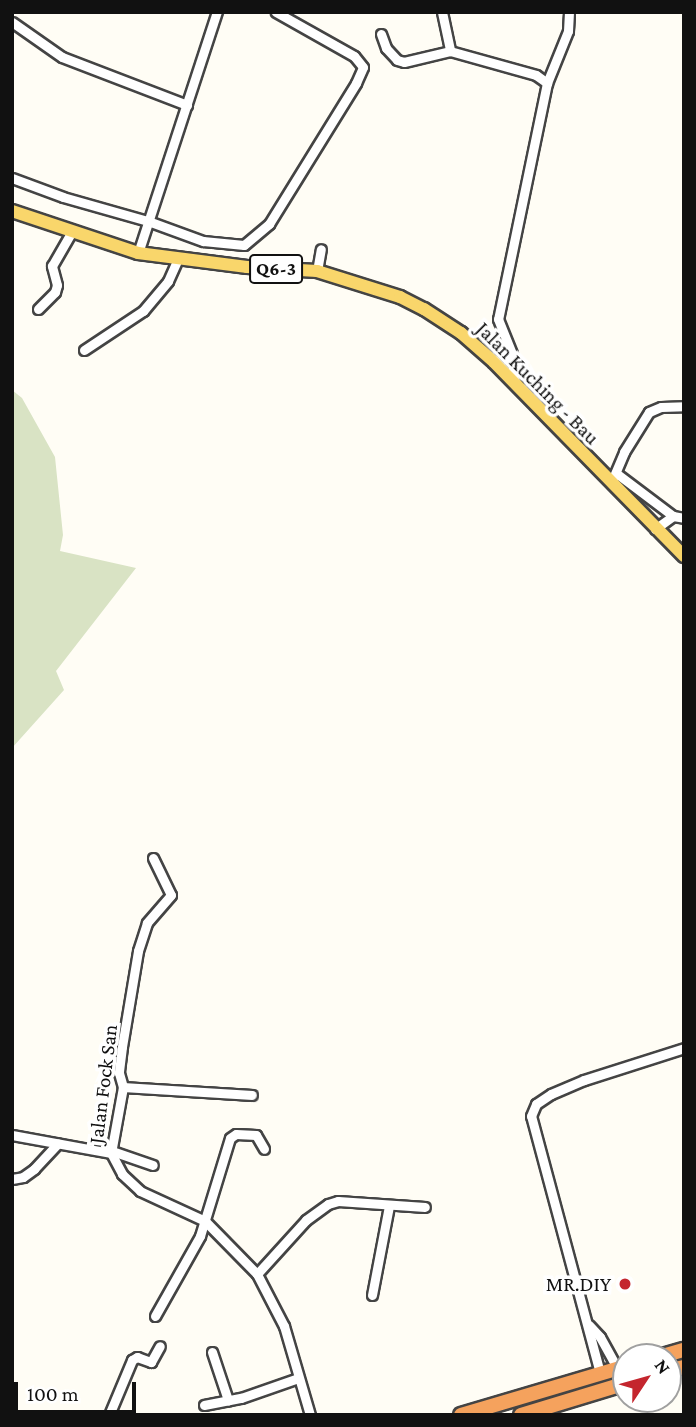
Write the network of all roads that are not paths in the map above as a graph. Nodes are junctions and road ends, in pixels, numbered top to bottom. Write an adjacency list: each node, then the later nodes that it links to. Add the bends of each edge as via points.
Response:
1 (217, 12): 9 (street)
2 (276, 12): 12 (street, via 354,56 363,67 294,186 269,224 244,245 203,241)
3 (442, 12): 7 (street)
4 (569, 12): 8 (street, via 568,32)
5 (12, 22): 9 (street, via 62,57)
6 (381, 34): 7 (street, via 386,48 404,62)
7 (450, 51): 8 (street, via 536,75)
8 (547, 83): 20 (street, via 498,319 512,354)
9 (187, 105): 12 (street)
10 (12, 177): 12 (street)
11 (12, 211): 13 (main road, Jalan Kuching - Bau / Q6-3)
12 (148, 221): 15 (street)
13 (71, 233): 15 (main road, Jalan Kuching - Bau / Q6-3); 18 (street, via 52,265 55,292)
14 (321, 248): 17 (street)
15 (138, 253): 16 (main road, Jalan Kuching - Bau / Q6-3)
16 (178, 259): 17 (main road, Jalan Kuching - Bau / Q6-3); 19 (street, via 168,281 143,311)
17 (317, 271): 20 (main road, Jalan Kuching - Bau / Q6-3, via 424,309 461,333)
18 (38, 309)
19 (84, 350)
20 (514, 382): 22 (main road, Jalan Kuching - Bau / Q6-3)
21 (684, 406): 22 (street, via 649,412)
22 (614, 478): 23 (street); 25 (main road, Jalan Kuching - Bau / Q6-3)
23 (673, 516): 24 (street); 25 (street)
24 (684, 518)
25 (655, 529): 26 (main road, Jalan Kuching - Bau / Q6-3)
26 (684, 556)
27 (153, 858): 29 (street, Jalan Fock San, via 171,895 147,923 138,951 118,1073)
28 (684, 1048): 43 (street, via 551,1094 536,1104 531,1116)
29 (123, 1087): 30 (street); 34 (street, Jalan Fock San)
30 (252, 1095)
31 (12, 1135): 32 (street)
32 (58, 1143): 34 (street); 36 (street, via 34,1169)
33 (264, 1149): 39 (street, via 256,1135 232,1135)
34 (111, 1152): 35 (street); 39 (street, Jalan Fock San, via 122,1174 140,1191)
35 (153, 1165)
36 (12, 1179)
37 (389, 1206): 38 (street); 40 (street, via 338,1201 321,1206); 41 (street)
38 (425, 1207)
39 (205, 1221): 40 (street, Jalan Fock San); 42 (street)
40 (257, 1274): 49 (street, Jalan Fock San, via 284,1326)
41 (372, 1295)
42 (155, 1316)
43 (589, 1325): 46 (street); 48 (street)
44 (160, 1346): 53 (street, via 151,1362 137,1357 132,1360)
45 (212, 1352): 51 (street)
46 (612, 1353)
47 (612, 1370): 48 (highway)
48 (600, 1373): 55 (highway)
49 (298, 1378): 51 (street); 54 (street, Jalan Fock San)
50 (612, 1387): 56 (highway)
51 (229, 1400): 52 (street)
52 (204, 1405)
53 (109, 1415)
54 (310, 1415)
55 (461, 1415)
56 (521, 1415)

